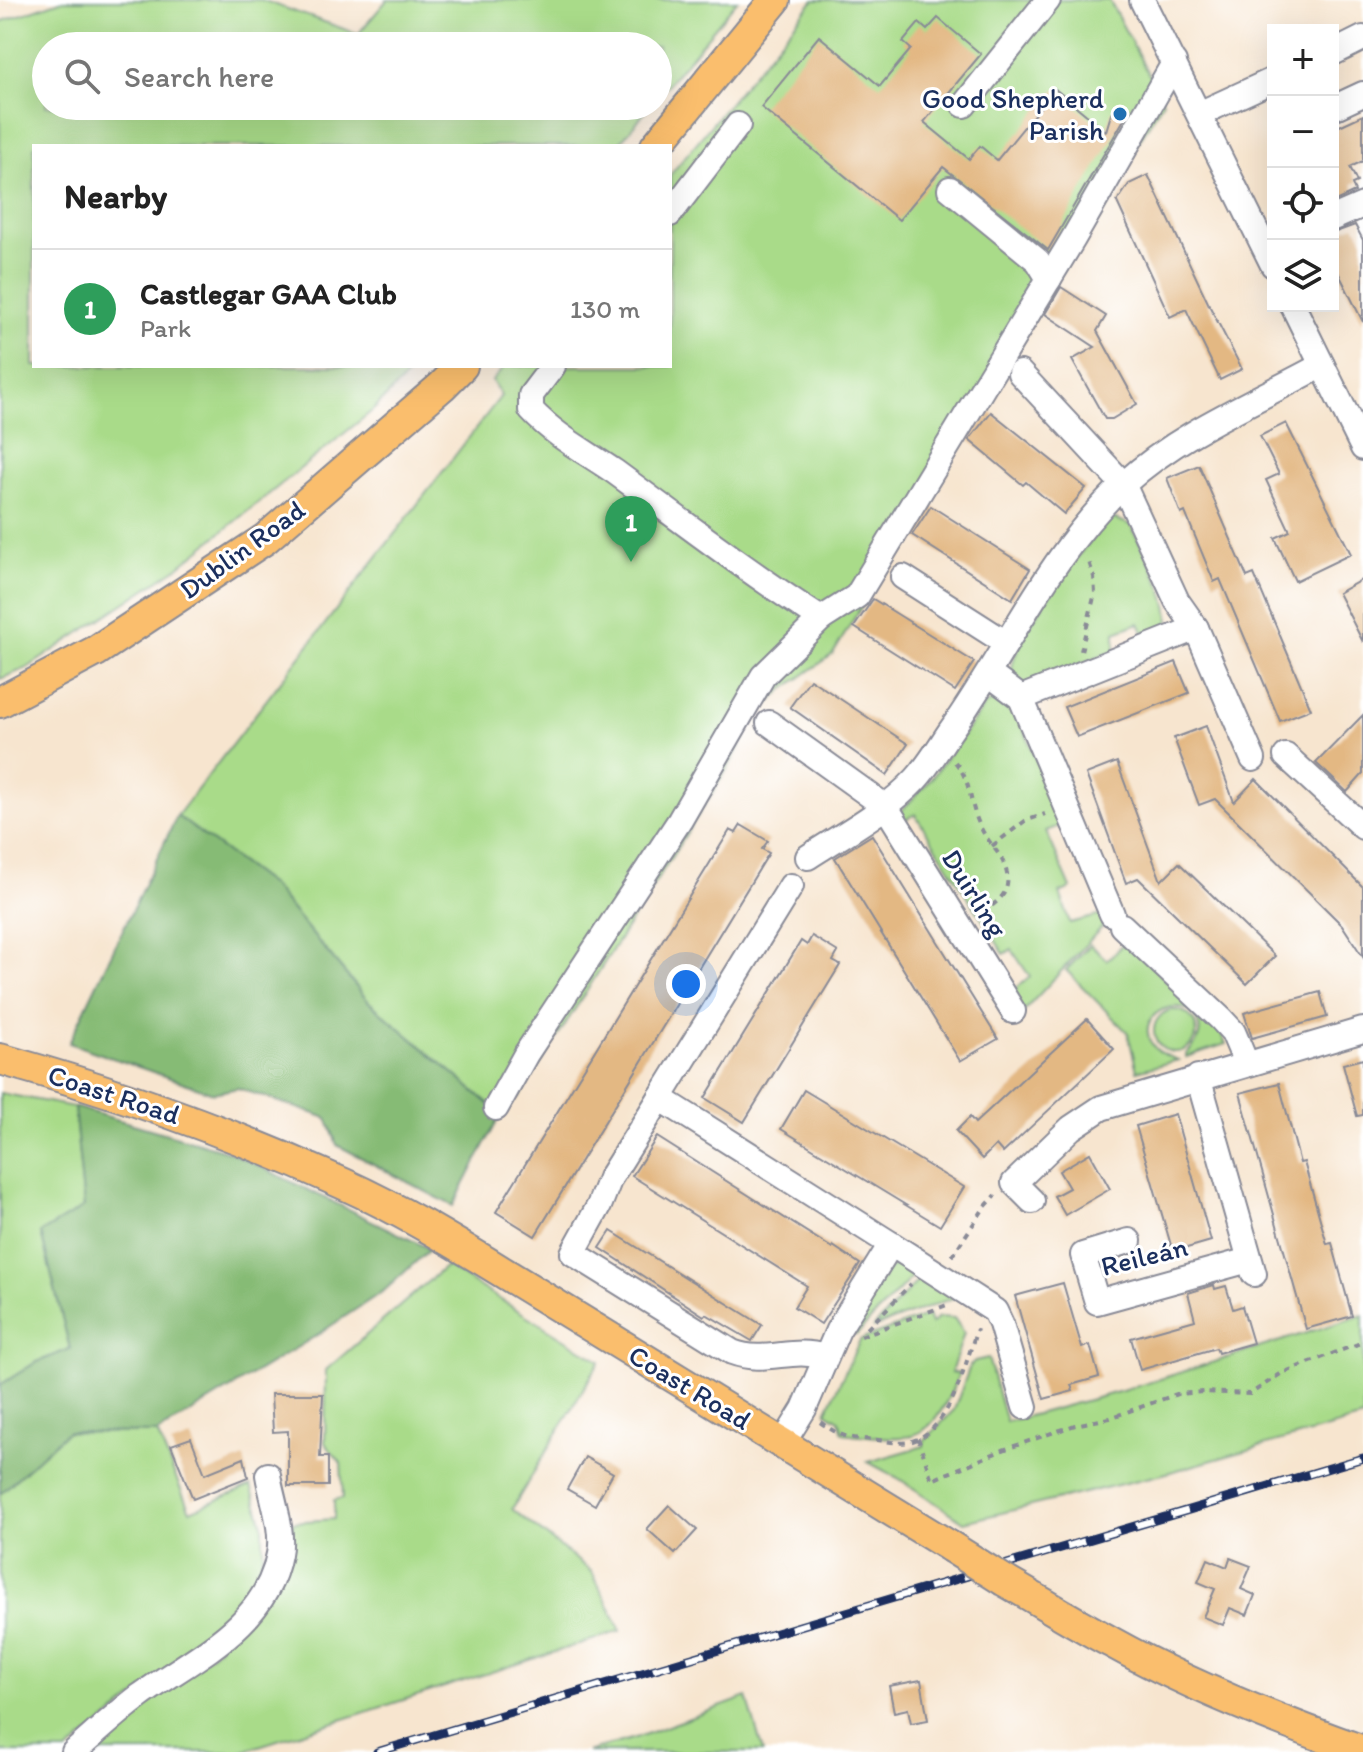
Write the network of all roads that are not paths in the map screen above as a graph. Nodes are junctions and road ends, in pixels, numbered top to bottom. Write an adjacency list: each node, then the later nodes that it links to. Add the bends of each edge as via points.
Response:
1 (775, 0): 13 (main road)
2 (1048, 0): 9 (street)
3 (1142, 0): 6 (street)
4 (1363, 38): 5 (street)
5 (1339, 50)
6 (1174, 63): 11 (street); 19 (street)
7 (1267, 86): 11 (street)
8 (1363, 94): 10 (street)
9 (964, 105)
10 (1339, 105)
11 (1199, 114): 18 (street)
12 (738, 125): 16 (street)
13 (658, 144)
14 (950, 189): 19 (street, via 1038,261)
15 (1363, 205): 17 (street)
16 (672, 211)
17 (1339, 215)
18 (1267, 246)
19 (1049, 279): 28 (street, via 857,596)
20 (1296, 312): 21 (street)
21 (1322, 365): 25 (street); 26 (street, via 1178,440)
22 (460, 368): 33 (main road, Dublin Road, via 265,539 96,651)
23 (551, 368): 28 (street, via 531,395 531,410 545,426)
24 (1020, 373): 26 (street)
25 (1363, 448)
26 (1123, 484): 29 (street, via 1177,601); 30 (street, via 1064,553)
27 (903, 577): 30 (street)
28 (821, 619): 47 (street, via 763,676 680,820)
29 (1196, 628): 32 (street); 36 (street)
30 (1006, 643): 31 (street)
31 (989, 674): 32 (street); 37 (street, via 917,778)
32 (1021, 698): 44 (street, via 1117,920 1233,1032)
33 (0, 702)
34 (769, 723): 37 (street, Duirling)
35 (1286, 756): 38 (street)
36 (1253, 759)
37 (886, 807): 39 (street); 41 (street, Duirling)
38 (1362, 824)
39 (808, 857)
40 (791, 886): 46 (street)
41 (1013, 1011)
42 (1363, 1030): 44 (street)
43 (0, 1059): 53 (main road, Coast Road, via 171,1112 345,1184 438,1233)
44 (1246, 1063): 45 (street)
45 (1198, 1077): 48 (street, via 1101,1108 1071,1128 1014,1183); 49 (street, Reileán, via 1252,1267 1097,1302 1083,1255)
46 (660, 1098): 50 (street); 51 (street, via 610,1178 573,1253 732,1352 762,1358 798,1351)
47 (496, 1108)
48 (1032, 1201)
49 (1129, 1241)
50 (891, 1244): 51 (street); 52 (street, via 995,1311)
51 (825, 1357): 53 (street)
52 (1025, 1407)
53 (783, 1443): 55 (main road, Coast Road, bridge, via 1111,1642 1243,1704)
54 (268, 1475): 56 (street, via 279,1553 249,1615 223,1641 138,1697)
55 (1363, 1751)
56 (74, 1752)

